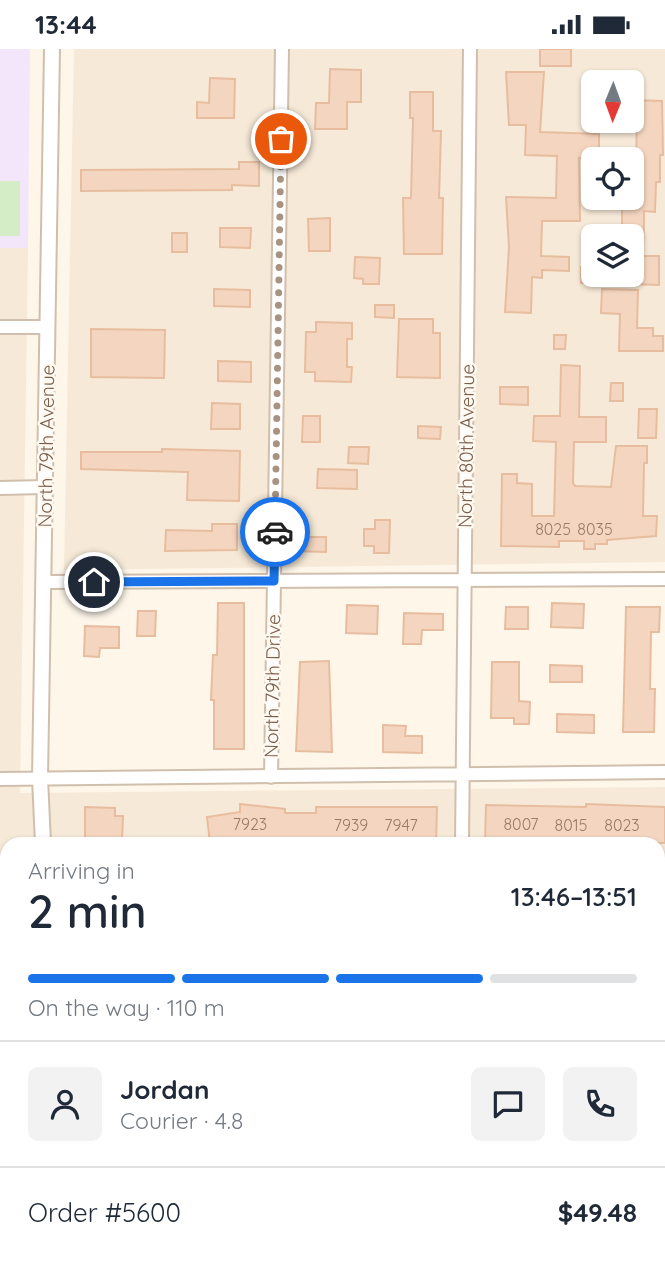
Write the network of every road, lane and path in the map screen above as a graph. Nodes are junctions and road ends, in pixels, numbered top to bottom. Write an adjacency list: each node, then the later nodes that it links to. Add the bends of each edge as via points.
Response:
1 (52, 49): 5 (street, North 79th Avenue)
2 (282, 49): 10 (street, North 79th Drive)
3 (470, 49): 9 (street, North 80th Avenue)
4 (0, 327): 5 (street)
5 (47, 327): 6 (street, North 79th Avenue)
6 (45, 487): 7 (street); 11 (street, North 79th Avenue)
7 (0, 488)
8 (665, 579): 9 (street)
9 (464, 580): 10 (street); 13 (street, North 80th Avenue)
10 (274, 581): 11 (street); 14 (street, North 79th Drive)
11 (44, 582): 15 (street, North 79th Avenue)
12 (665, 772): 13 (street)
13 (462, 775): 14 (street); 18 (street, North 80th Avenue)
14 (271, 776): 15 (street)
15 (40, 778): 16 (street); 17 (street, North 79th Avenue)
16 (0, 779)
17 (43, 837)
18 (463, 837)

